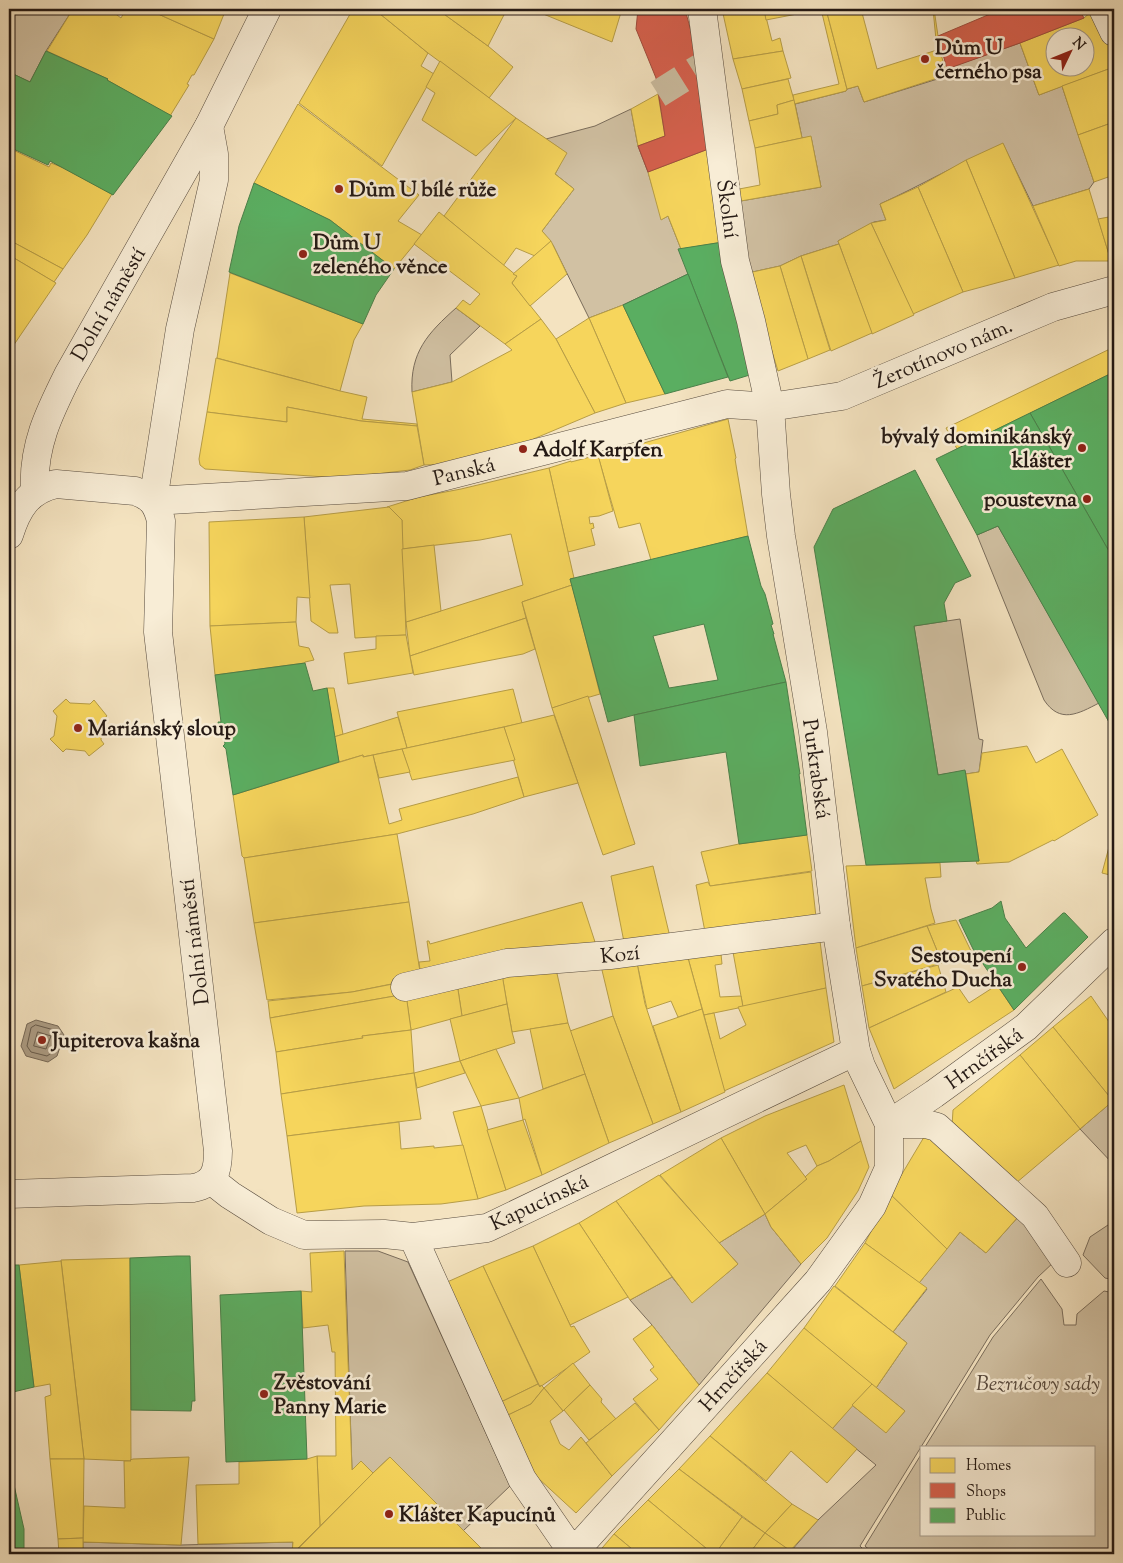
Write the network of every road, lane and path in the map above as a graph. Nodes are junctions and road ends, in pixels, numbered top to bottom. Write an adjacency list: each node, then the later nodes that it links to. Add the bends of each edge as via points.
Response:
1 (267, 9): 5 (street, Dolní náměstí)
2 (702, 9): 7 (street, Školní, via 705,65 735,261)
3 (1103, 9): 4 (street)
4 (1114, 32)
5 (209, 126): 8 (street, Dolní náměstí, via 53,405 36,455); 9 (street, Dolní náměstí, via 214,180 180,329)
6 (1114, 290): 7 (street, Žerotínovo nám., via 1053,307 842,396)
7 (770, 407): 9 (street, Panská, via 728,404 407,486); 11 (street, Purkrabská, via 781,536 813,732)
8 (35, 492): 9 (street, via 56,484 135,491); 10 (street, via 20,508)
9 (153, 501): 16 (street, Dolní náměstí, via 161,522 158,632 218,1151 218,1164)
10 (9, 535)
11 (836, 926): 13 (street, Kozí, via 610,956 507,963); 14 (street, Purkrabská)
12 (1114, 942): 15 (street, Hrnčířská, via 1026,1027)
13 (405, 987)
14 (856, 1050): 15 (street, Purkrabská); 18 (street, Kapucínská, via 487,1228)
15 (889, 1124): 18 (street, Hrnčířská, via 889,1168 872,1206 818,1280 574,1553 522,1479); 19 (street, via 937,1127 1035,1216)
16 (211, 1180): 17 (street, via 194,1188); 18 (street, Kapucínská, via 271,1221 304,1235)
17 (9, 1194)
18 (414, 1237)
19 (1067, 1263)

